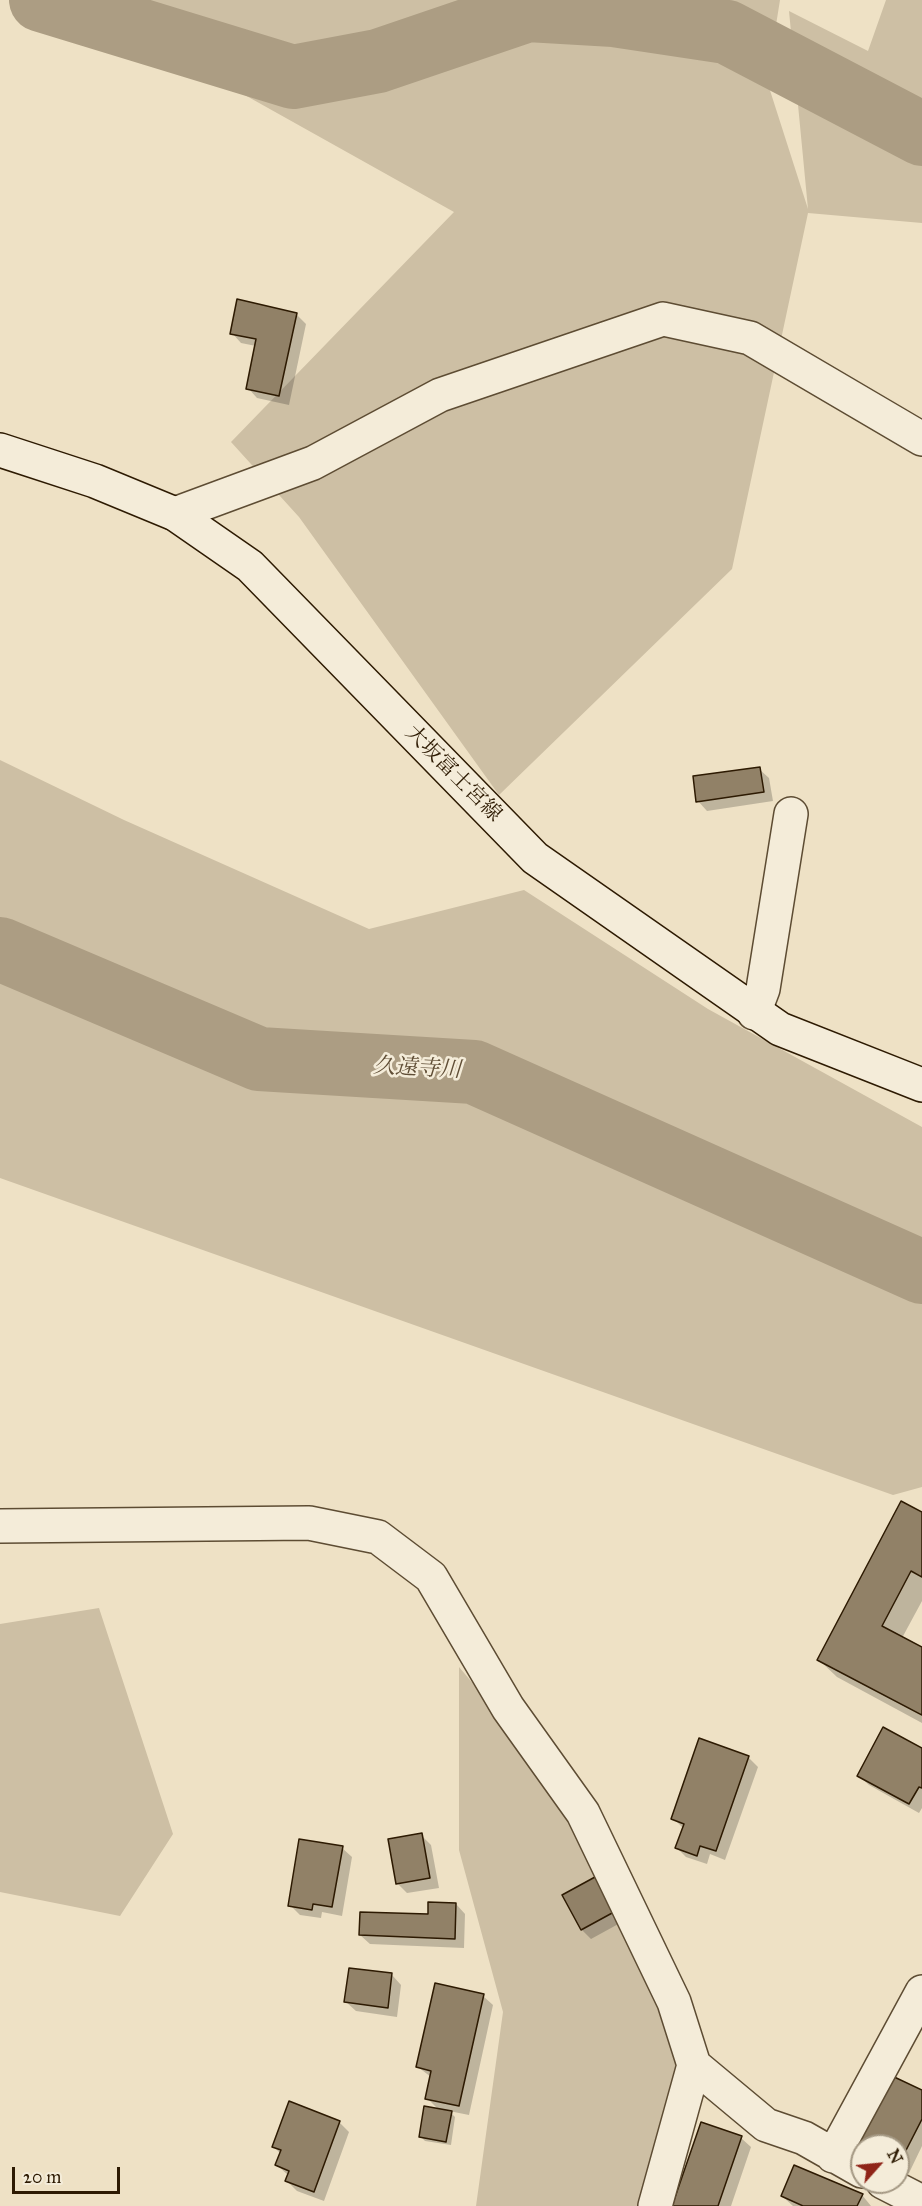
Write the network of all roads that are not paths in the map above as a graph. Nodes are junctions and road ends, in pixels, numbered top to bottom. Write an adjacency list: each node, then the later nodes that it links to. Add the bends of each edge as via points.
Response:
1 (922, 439): 3 (street, via 750,338 663,319 440,394 313,463)
2 (0, 450): 3 (street, 大坂富士宮線, via 95,481)
3 (175, 514): 5 (street, 大坂富士宮線, via 250,566 535,858)
4 (791, 814): 5 (street, via 763,988)
5 (754, 1013): 6 (street, 大坂富士宮線, via 780,1029)
6 (922, 1085)
7 (0, 1526): 9 (street, via 309,1523 378,1537 398,1550 431,1577 508,1708 583,1813 674,2002)
8 (922, 1992): 10 (street)
9 (694, 2065): 10 (street, via 766,2125 804,2138); 14 (street)
10 (833, 2156): 11 (street)
11 (850, 2165)
12 (906, 2194): 13 (street)
13 (922, 2202)
14 (655, 2206)

